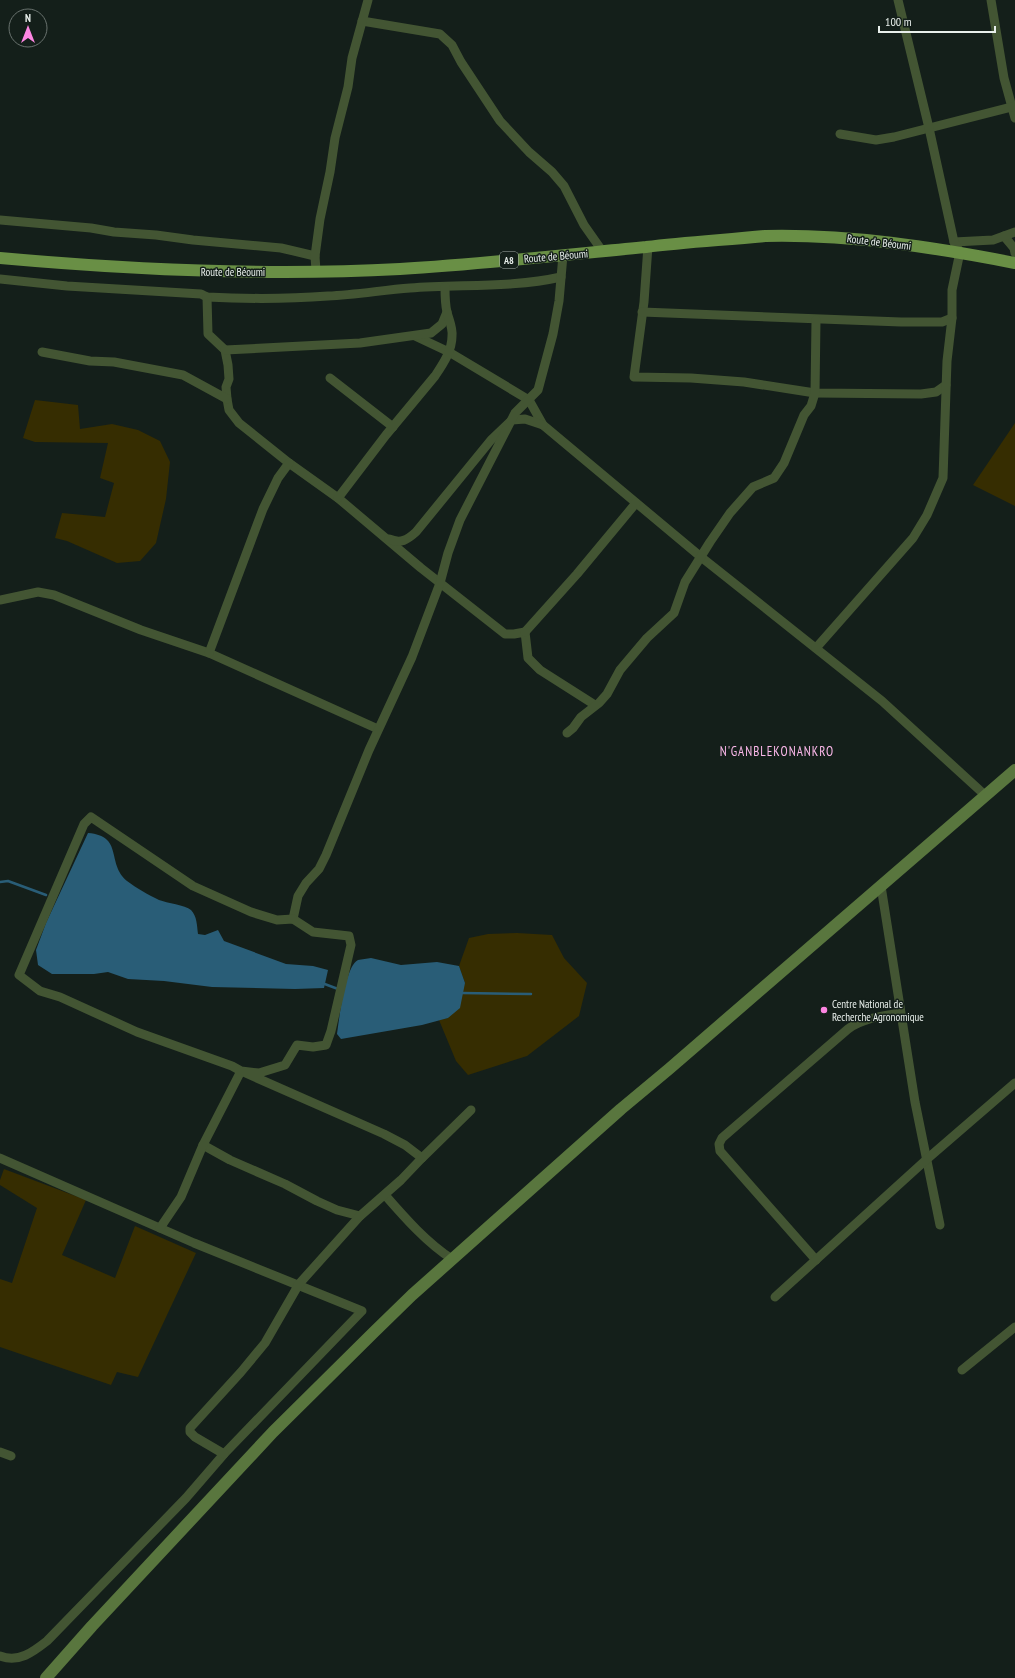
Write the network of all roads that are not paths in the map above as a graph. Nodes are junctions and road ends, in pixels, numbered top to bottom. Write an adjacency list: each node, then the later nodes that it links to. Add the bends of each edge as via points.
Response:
1 (368, 0): 4 (street)
2 (898, 0): 7 (street)
3 (991, 0): 5 (street, via 1004,78)
4 (362, 21): 14 (street, via 440,34 452,45 500,121 564,186 584,225); 17 (street, via 335,138)
5 (1014, 106): 6 (street); 7 (street)
6 (1015, 118)
7 (929, 128): 8 (street, via 876,140); 13 (street)
8 (840, 134)
9 (0, 220): 17 (street, via 281,248)
10 (1015, 232): 11 (street)
11 (1004, 236): 13 (street); 15 (street)
12 (648, 246): 13 (main road, Route de Béoumi / A8, via 802,235); 14 (main road, Route de Béoumi / A8); 26 (street)
13 (957, 247): 19 (main road, Route de Béoumi / A8); 27 (street)
14 (603, 252): 16 (main road, Route de Béoumi / A8)
15 (1015, 253)
16 (563, 255): 20 (main road, Route de Béoumi / A8, via 400,269); 21 (street)
17 (315, 256): 20 (street)
18 (0, 258): 20 (main road, Route de Béoumi / A8, via 199,272)
19 (1015, 263)
20 (316, 271)
21 (561, 277): 23 (street, via 543,281); 37 (street, via 551,341 538,390)
22 (0, 280): 24 (street, via 201,294)
23 (445, 287): 24 (street, via 329,296 252,299); 25 (street)
24 (207, 297): 30 (street, via 208,334)
25 (447, 312): 29 (street, via 442,324 431,333); 32 (street, via 452,336)
26 (642, 312): 28 (street); 35 (street, via 634,377 744,382)
27 (952, 318): 28 (street, via 942,322); 34 (street)
28 (816, 320): 35 (street)
29 (414, 336): 30 (street, via 360,343); 32 (street)
30 (225, 350): 36 (street, via 229,379 226,387)
31 (42, 352): 36 (street, via 183,375)
32 (449, 352): 37 (street); 40 (street, via 435,376)
33 (330, 378): 40 (street)
34 (946, 385): 35 (street, via 936,392 921,394); 49 (street, via 944,478 927,515 913,538)
35 (815, 393): 45 (street, via 777,474 774,478 753,487 745,495)
36 (227, 399): 41 (street, via 229,410 238,423)
37 (530, 400): 38 (street, via 515,412); 39 (street)
38 (512, 420): 39 (street, via 525,419); 44 (street, via 491,440 416,532 405,541 396,542); 46 (street, via 460,520)
39 (543, 425): 43 (street)
40 (393, 426): 42 (street)
41 (289, 463): 42 (street); 50 (street, via 278,478 263,509)
42 (338, 498): 44 (street)
43 (636, 502): 45 (street); 48 (street)
44 (385, 538): 46 (street)
45 (701, 557): 49 (street); 51 (street, via 685,582 674,613 646,638 620,670 607,694)
46 (440, 583): 48 (street, via 505,634); 52 (street, via 412,657)
47 (0, 600): 50 (street, via 38,592 54,595 141,630)
48 (525, 632): 51 (street, via 528,658 540,670)
49 (816, 648): 55 (street, via 882,701)
50 (209, 653): 52 (street)
51 (595, 705): 53 (street)
52 (378, 729): 57 (street, via 326,855 319,869 306,882 298,896)
53 (568, 733)
54 (1015, 770): 55 (main road)
55 (986, 796): 56 (main road)
56 (881, 886): 58 (street); 70 (main road, via 621,1108)
57 (293, 919): 59 (street, via 313,932 349,936 352,945 331,1031 326,1045 297,1045 285,1065 259,1073); 59 (street, via 277,920 251,912 193,886 91,817 84,824 19,975 40,991 60,997 137,1032)
58 (900, 1013): 65 (street); 71 (street, via 878,1016 854,1024 722,1138 719,1144 720,1151)
59 (241, 1071): 62 (street); 64 (street, via 384,1134)
60 (1015, 1083): 65 (street)
61 (471, 1110): 64 (street)
62 (203, 1145): 67 (street, via 317,1201); 69 (street, via 182,1197)
63 (0, 1158): 69 (street)
64 (422, 1158): 66 (street)
65 (927, 1159): 68 (street); 71 (street)
66 (385, 1195): 67 (street); 70 (street, via 442,1253)
67 (360, 1216): 72 (street)
68 (940, 1225)
69 (160, 1228): 72 (street)
70 (452, 1259): 80 (main road, via 273,1432)
71 (816, 1260): 73 (street)
72 (299, 1284): 77 (street, via 265,1343 190,1428 195,1437); 77 (street, via 362,1311)
73 (775, 1297)
74 (1015, 1327): 75 (street)
75 (962, 1370)
76 (0, 1452): 78 (street)
77 (224, 1454): 79 (street, via 186,1498 48,1641 21,1658)
78 (11, 1456)
79 (0, 1656)
80 (46, 1678)

